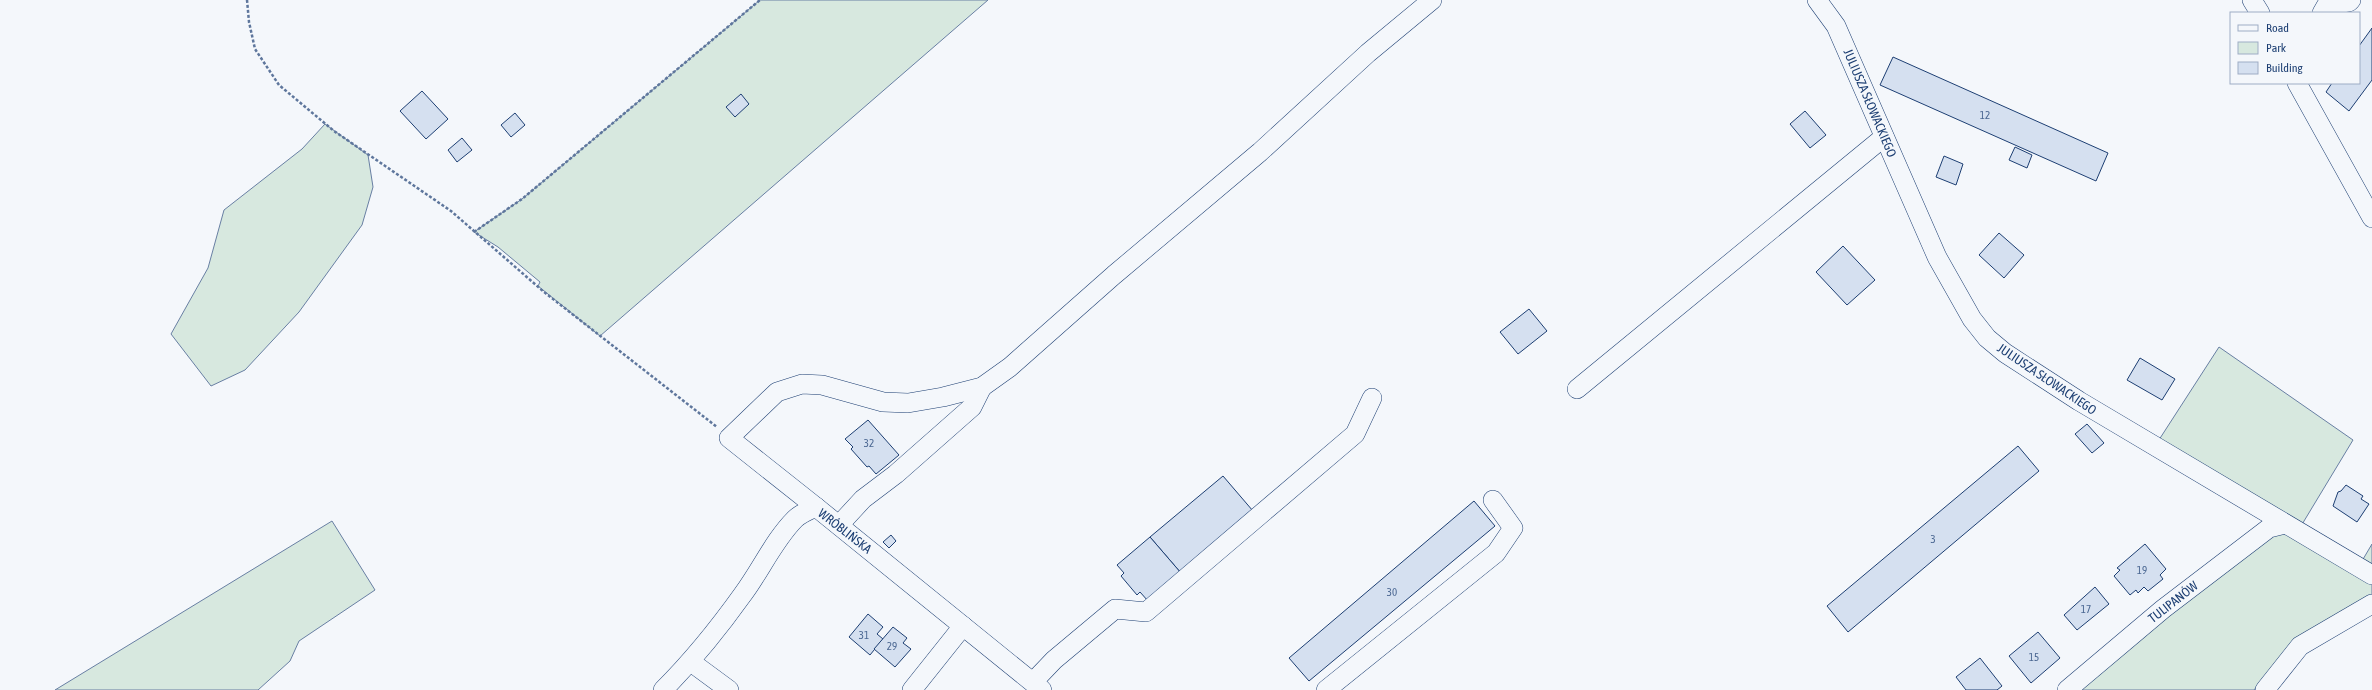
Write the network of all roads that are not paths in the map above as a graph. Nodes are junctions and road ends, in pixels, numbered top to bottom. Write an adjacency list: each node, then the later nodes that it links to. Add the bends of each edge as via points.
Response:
1 (1432, 0): 10 (street, via 1368,53 1260,152 1010,367)
2 (1817, 0): 8 (street, JULIUSZA SŁOWACKIEGO, via 1836,26)
3 (2252, 0): 5 (street)
4 (2351, 0): 6 (street, via 2326,6)
5 (2259, 12)
6 (2323, 12)
7 (2298, 84): 9 (street)
8 (1884, 137): 11 (street); 17 (street, JULIUSZA SŁOWACKIEGO, via 1937,257 1972,319 1987,338 2005,353 2079,402)
9 (2372, 218)
10 (982, 386): 12 (street); 14 (street, via 972,407)
11 (1577, 389)
12 (943, 397): 14 (street); 16 (street, via 908,403 883,402 822,385 802,384 777,392 729,438)
13 (1372, 398): 23 (street, via 1355,434 1146,612 1115,609 1054,660)
14 (946, 432): 18 (street, via 863,499)
15 (1492, 500): 27 (street, via 1513,528 1496,553)
16 (816, 507): 18 (street, WRÓBLIŃSKA); 22 (street, WRÓBLIŃSKA, via 796,518 713,636)
17 (2285, 524): 19 (street, JULIUSZA SŁOWACKIEGO); 28 (street, TULIPANÓW, via 2269,528 2257,537 2163,609)
18 (839, 525): 21 (street, WRÓBLIŃSKA)
19 (2372, 575)
20 (2372, 604): 29 (street, via 2300,646)
21 (963, 626): 23 (street, WRÓBLIŃSKA); 26 (street)
22 (691, 662): 24 (street, WRÓBLIŃSKA); 25 (street)
23 (1038, 686)
24 (663, 690)
25 (729, 690)
26 (912, 690)
27 (1326, 690)
28 (2067, 690)
29 (2265, 690)

